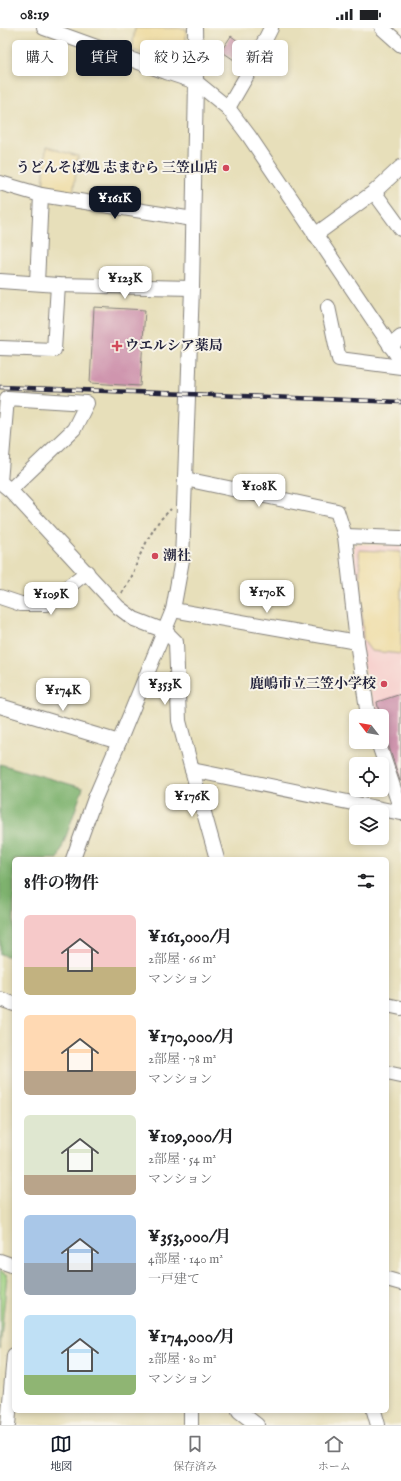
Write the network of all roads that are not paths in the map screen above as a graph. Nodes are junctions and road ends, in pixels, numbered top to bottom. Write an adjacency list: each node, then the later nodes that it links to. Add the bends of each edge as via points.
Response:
1 (44, 28): 6 (street)
2 (195, 28): 6 (street)
3 (271, 28): 7 (street)
4 (382, 28): 5 (street)
5 (401, 45)
6 (196, 82): 7 (street); 12 (street)
7 (228, 108): 14 (street)
8 (401, 167): 10 (street)
9 (0, 183): 11 (street)
10 (374, 192): 13 (street); 14 (street)
11 (41, 196): 12 (street); 16 (street)
12 (193, 219): 18 (street)
13 (401, 229)
14 (315, 235): 20 (street)
15 (0, 281): 16 (street)
16 (38, 283): 17 (street)
17 (58, 285): 18 (street); 21 (street, via 54,350)
18 (192, 288): 24 (street)
19 (328, 307): 23 (street, via 339,359)
20 (395, 341): 22 (street)
21 (0, 348)
22 (401, 361)
23 (401, 367)
24 (185, 479): 26 (street, via 337,511); 30 (street, via 182,560)
25 (3, 484): 25 (street, via 7,398 87,403 74,429); 28 (street)
26 (345, 536): 27 (street); 32 (street)
27 (401, 538)
28 (87, 572): 29 (street, via 46,604 21,604); 31 (street, via 115,604 134,619)
29 (0, 597)
30 (173, 610): 31 (street); 32 (street)
31 (165, 631): 35 (street); 37 (street, via 176,642 179,721)
32 (357, 642): 34 (street)
33 (0, 706): 35 (street)
34 (367, 709)
35 (119, 742): 39 (street)
36 (380, 749): 38 (street)
37 (192, 770): 38 (street); 40 (street)
38 (401, 812)
39 (74, 857)
40 (216, 857)
41 (0, 999): 42 (street)
42 (12, 1003)
43 (389, 1005): 44 (street)
44 (401, 1008)
45 (389, 1074): 46 (street)
46 (401, 1076)
47 (0, 1261): 48 (street)
48 (12, 1265)
49 (389, 1280): 50 (street)
50 (401, 1283)
51 (12, 1378): 55 (street)
52 (191, 1413): 56 (street)
53 (241, 1413): 57 (street)
54 (375, 1413): 58 (street)
55 (8, 1425)
56 (191, 1425)
57 (257, 1425)
58 (378, 1425)

